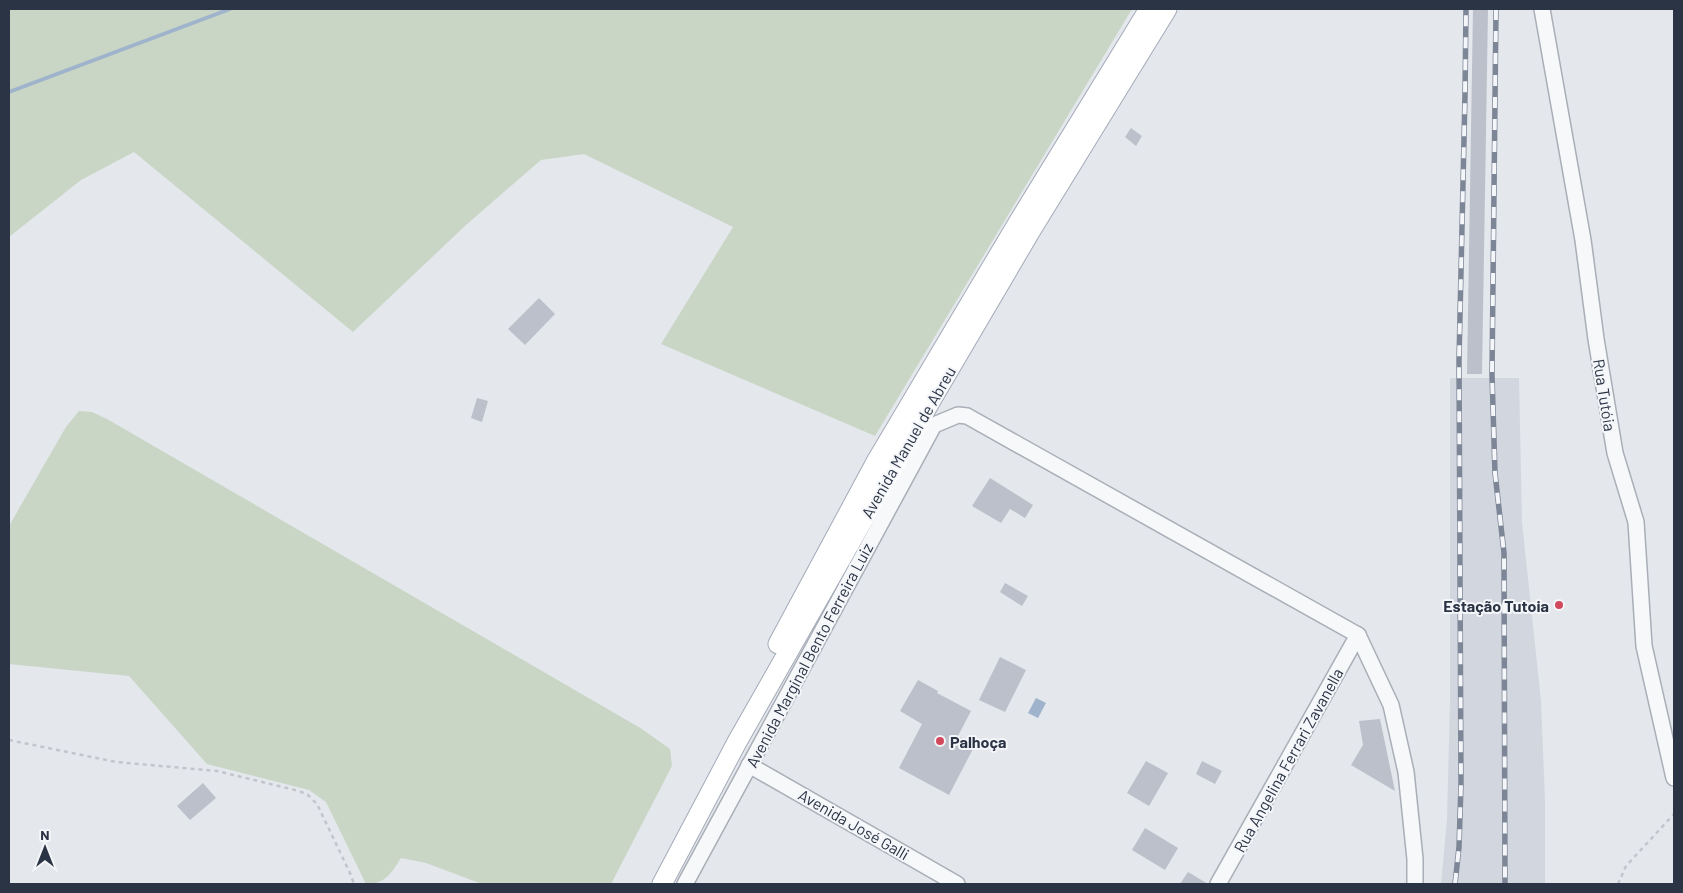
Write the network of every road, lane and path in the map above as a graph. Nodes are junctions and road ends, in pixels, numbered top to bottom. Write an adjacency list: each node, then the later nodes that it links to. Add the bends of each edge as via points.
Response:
1 (1149, 9): 10 (main road, Avenida Manuel de Abreu, via 877,460)
2 (1168, 9): 11 (main road, Avenida Manuel de Abreu, via 1030,232 933,397 737,742)
3 (1542, 9): 7 (street, Rua Tutóia, via 1583,240 1615,453 1636,522 1644,646)
4 (1358, 636): 6 (street, Avenida Marginal Bento Ferreira Luiz, via 968,416 958,415 934,425); 14 (street, Rua Angelina Ferrari Zavanella); 15 (street, via 1391,705 1406,772)
5 (9, 740): 9 (path, via 116,762 217,771 299,791 317,804)
6 (750, 765): 12 (street, Avenida Marginal Bento Ferreira Luiz); 13 (street, Avenida José Galli)
7 (1674, 778)
8 (1674, 814): 16 (path, via 1626,866)
9 (354, 884)
10 (648, 884)
11 (662, 884)
12 (685, 884)
13 (957, 884)
14 (1218, 884)
15 (1415, 884)
16 (1618, 884)

